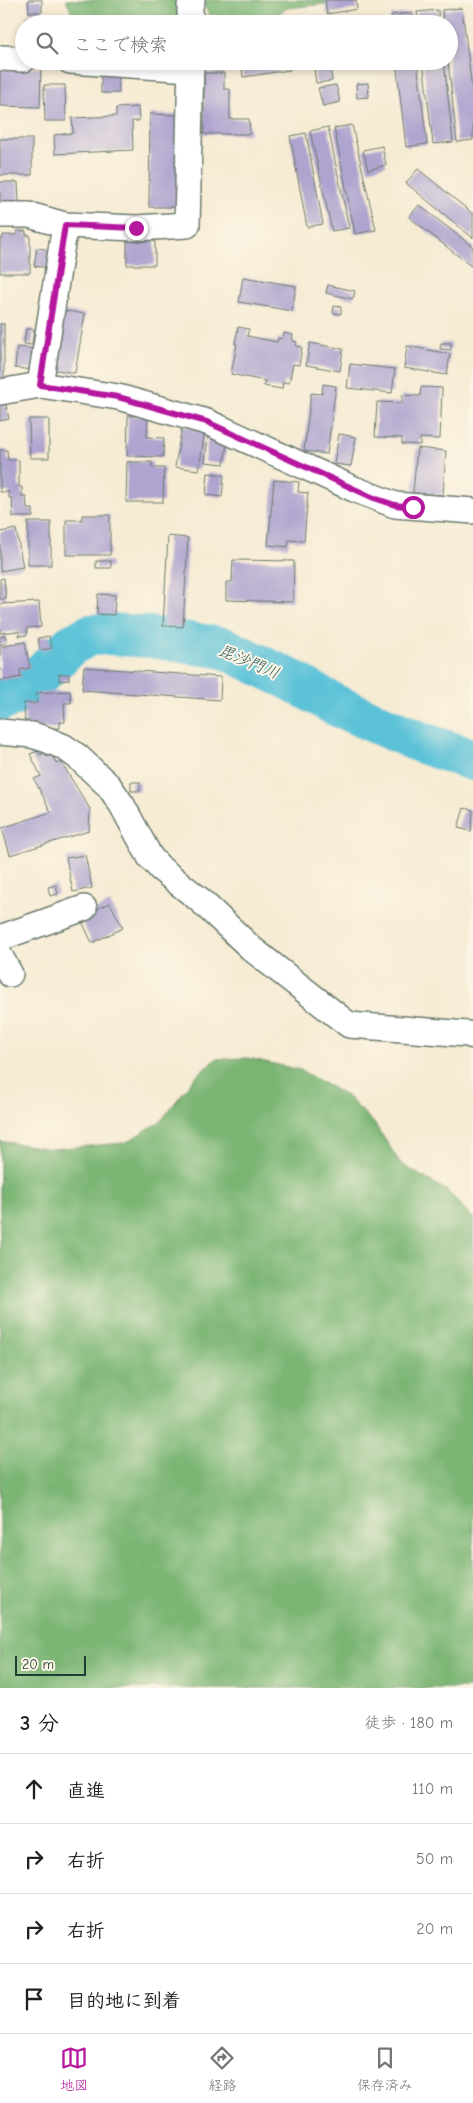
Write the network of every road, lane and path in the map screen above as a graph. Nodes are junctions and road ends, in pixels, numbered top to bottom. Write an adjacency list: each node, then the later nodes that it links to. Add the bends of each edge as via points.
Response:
1 (192, 0): 2 (street)
2 (190, 15)
3 (0, 58): 4 (street)
4 (15, 59)
5 (191, 70): 7 (street, via 188,225 136,228)
6 (0, 214): 7 (street, via 29,215)
7 (65, 225): 8 (street)
8 (40, 385): 9 (street); 10 (street, via 118,397 207,422 395,505)
9 (0, 392)
10 (473, 511)
11 (0, 732): 14 (street, via 46,739 64,746 78,757 109,786 150,857 161,869 252,949 349,1025)
12 (84, 908): 13 (street)
13 (0, 938)
14 (473, 1036)

